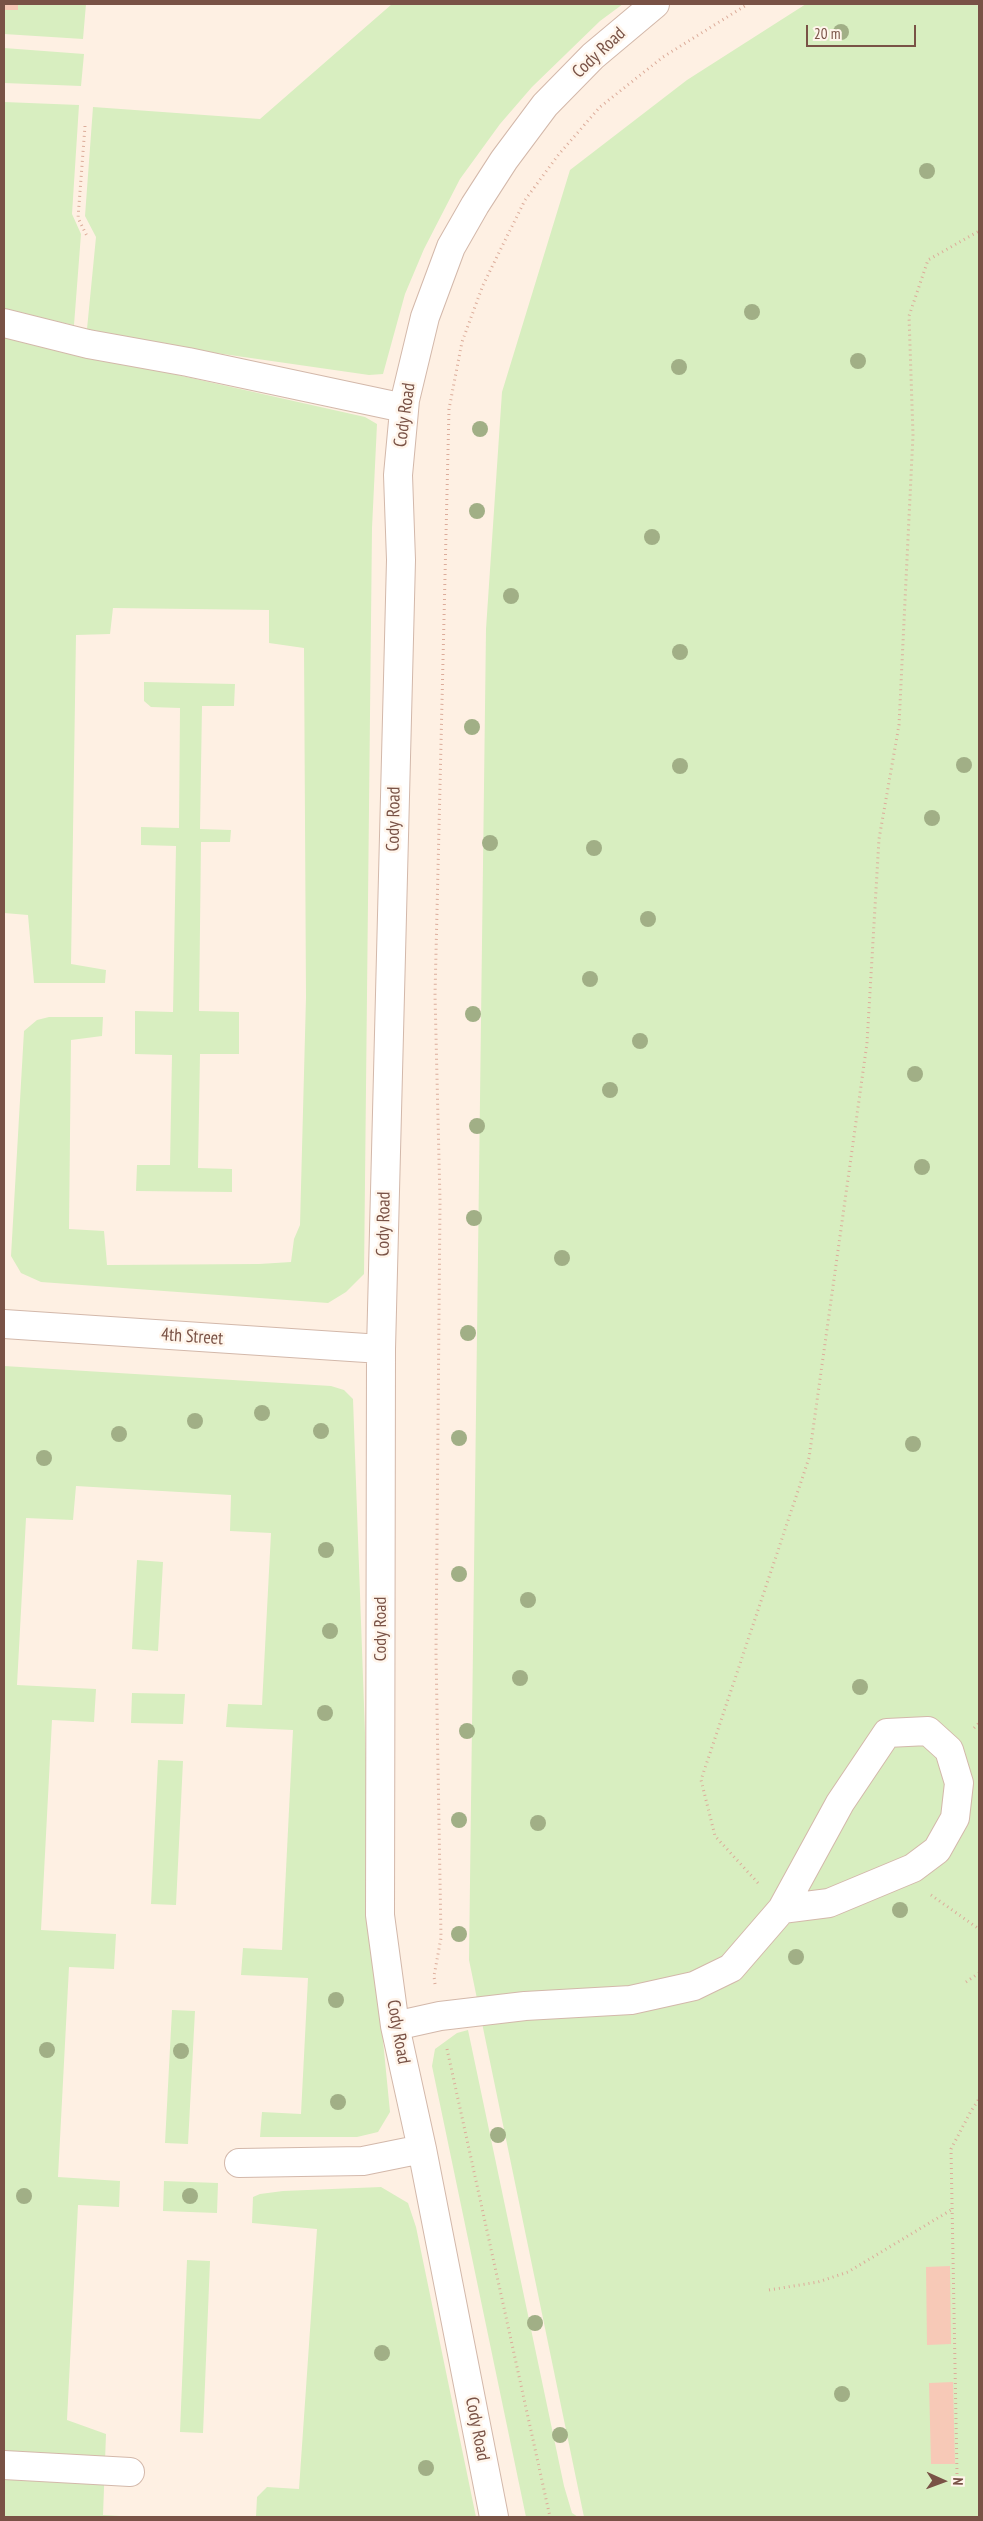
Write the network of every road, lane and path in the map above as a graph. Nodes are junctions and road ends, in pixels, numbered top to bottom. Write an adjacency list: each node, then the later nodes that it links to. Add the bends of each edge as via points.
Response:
1 (655, 4): 7 (street, Cody Road, via 593,56 545,105 475,204 451,247 425,317)
2 (748, 4): 15 (path, via 662,57 600,108 559,154 525,200 483,285 462,342 449,409 435,995 440,1201 436,1653 441,1938 434,1976)
3 (85, 126): 5 (path, via 78,218)
4 (979, 231): 11 (path, via 928,260 909,316 913,435 899,725 879,839 867,1043 809,1458 700,1780 715,1836)
5 (88, 238)
6 (4, 324): 7 (street)
7 (404, 408): 9 (street, Cody Road, via 398,475 401,560)
8 (4, 1324): 9 (street, 4th Street)
9 (381, 1349): 16 (street, Cody Road, via 380,1915)
10 (900, 1874): 11 (street, via 829,1903); 11 (street, via 937,1850 955,1818 959,1783 949,1750 928,1731 887,1733 840,1803); 12 (path)
11 (782, 1909): 15 (street, via 731,1968 694,1986 631,2000 524,2006)
12 (979, 1929)
13 (979, 1973): 14 (path)
14 (966, 1982)
15 (440, 2016): 16 (street); 26 (path)
16 (395, 2026): 18 (street, Cody Road)
17 (979, 2099): 20 (path, via 951,2149)
18 (422, 2150): 19 (street, via 363,2161); 25 (street, Cody Road)
19 (239, 2163)
20 (951, 2210): 21 (path, via 848,2272 818,2282); 24 (path)
21 (769, 2290)
22 (4, 2465): 23 (street)
23 (130, 2472)
24 (957, 2474)
25 (494, 2517)
26 (550, 2517)

